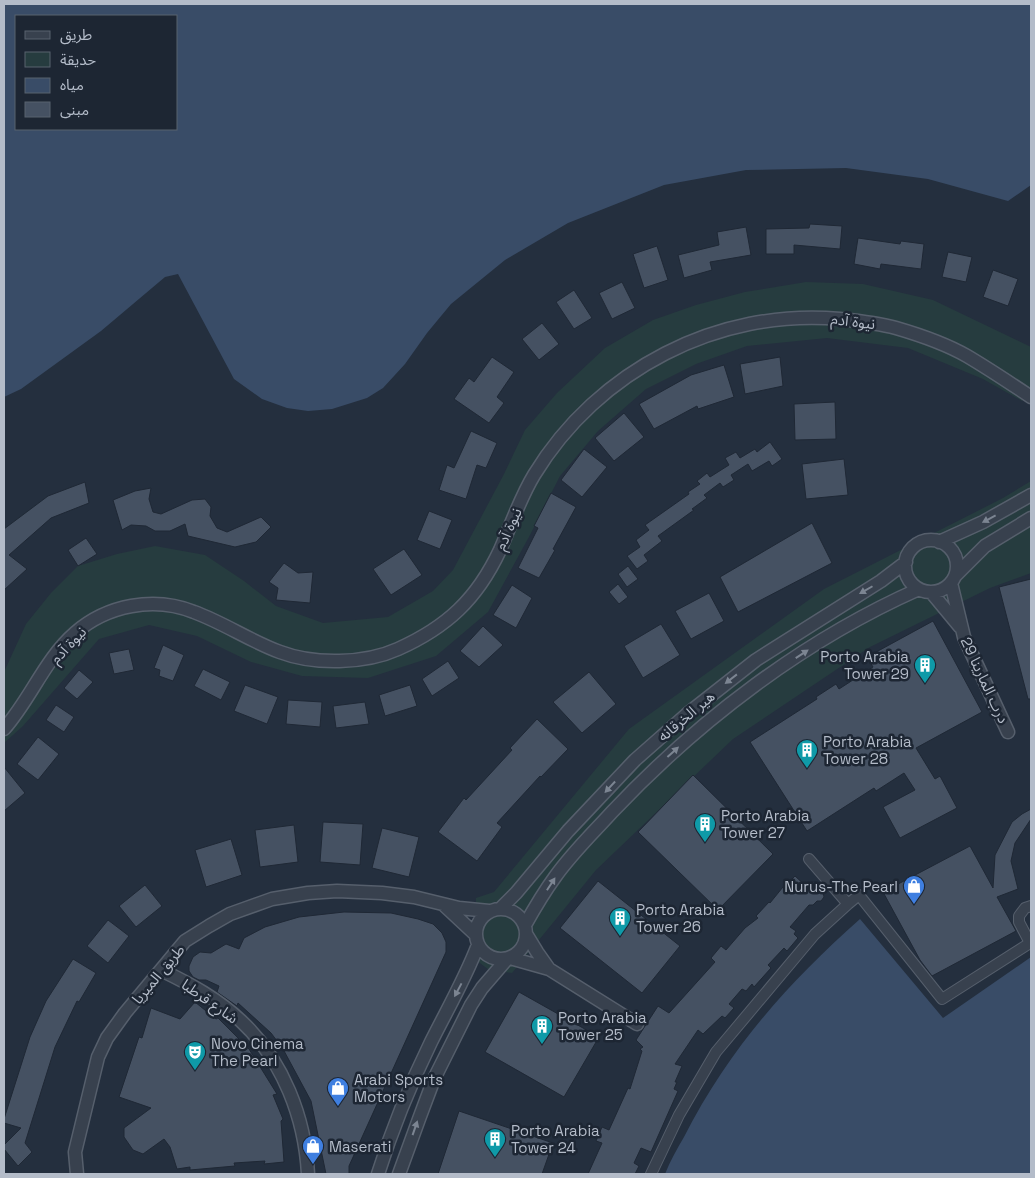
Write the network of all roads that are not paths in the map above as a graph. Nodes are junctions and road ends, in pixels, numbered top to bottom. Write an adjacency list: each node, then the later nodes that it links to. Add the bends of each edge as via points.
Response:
1 (1031, 397): 9 (street, نيوة آدم, via 964,354 893,327 858,321 781,318 748,323 706,336 663,353 633,372 606,392 574,423 534,476 482,582 461,609 432,632 395,651 369,657 309,660 261,644 191,610 164,604 113,610 74,634 55,655 16,716)
2 (1031, 495): 4 (street, one-way to 4)
3 (1031, 518): 6 (street, via 985,546)
4 (939, 542): 5 (street, via 922,542 914,547); 6 (street, via 954,554 957,564)
5 (906, 562): 7 (street, via 908,578); 15 (street, هير الخرقانه, one-way to 15, via 756,660 686,715 635,760 568,831 516,893)
6 (953, 579): 7 (street, via 938,591); 8 (street, درب المارينا 29)
7 (925, 591): 8 (street, درب المارينا 29); 16 (street, هير الخرقانه, one-way to 7, via 556,876 590,835 647,775 715,715 858,619 883,605)
8 (961, 629): 10 (street, درب المارينا 29)
9 (4, 729)
10 (1008, 732)
11 (809, 859): 13 (street)
12 (443, 904): 15 (street, طريق الميريا); 17 (street); 20 (street, طريق الميريا, via 360,891 308,893 272,899 230,914 185,941)
13 (848, 904): 14 (street, via 859,895 942,999 1030,943 1019,916); 26 (street, via 815,934 716,1052 679,1115)
14 (1031, 906)
15 (495, 910): 16 (street, via 509,910 517,914); 17 (street, via 479,921)
16 (526, 929): 18 (street, via 523,946); 19 (street)
17 (477, 940): 18 (street, via 484,953 492,958); 24 (street, one-way to 24, via 465,978 399,1114)
18 (508, 958): 19 (street); 25 (street, one-way to 18, via 434,1079 482,988)
19 (549, 969): 21 (street)
20 (161, 970): 22 (street, طريق الميريا, via 107,1038 98,1057 75,1152); 23 (street, شارع قرطبا, via 210,997 242,1022 273,1060 296,1108)
21 (637, 1024)
22 (77, 1174)
23 (308, 1174)
24 (378, 1174)
25 (400, 1174)
26 (651, 1174)

